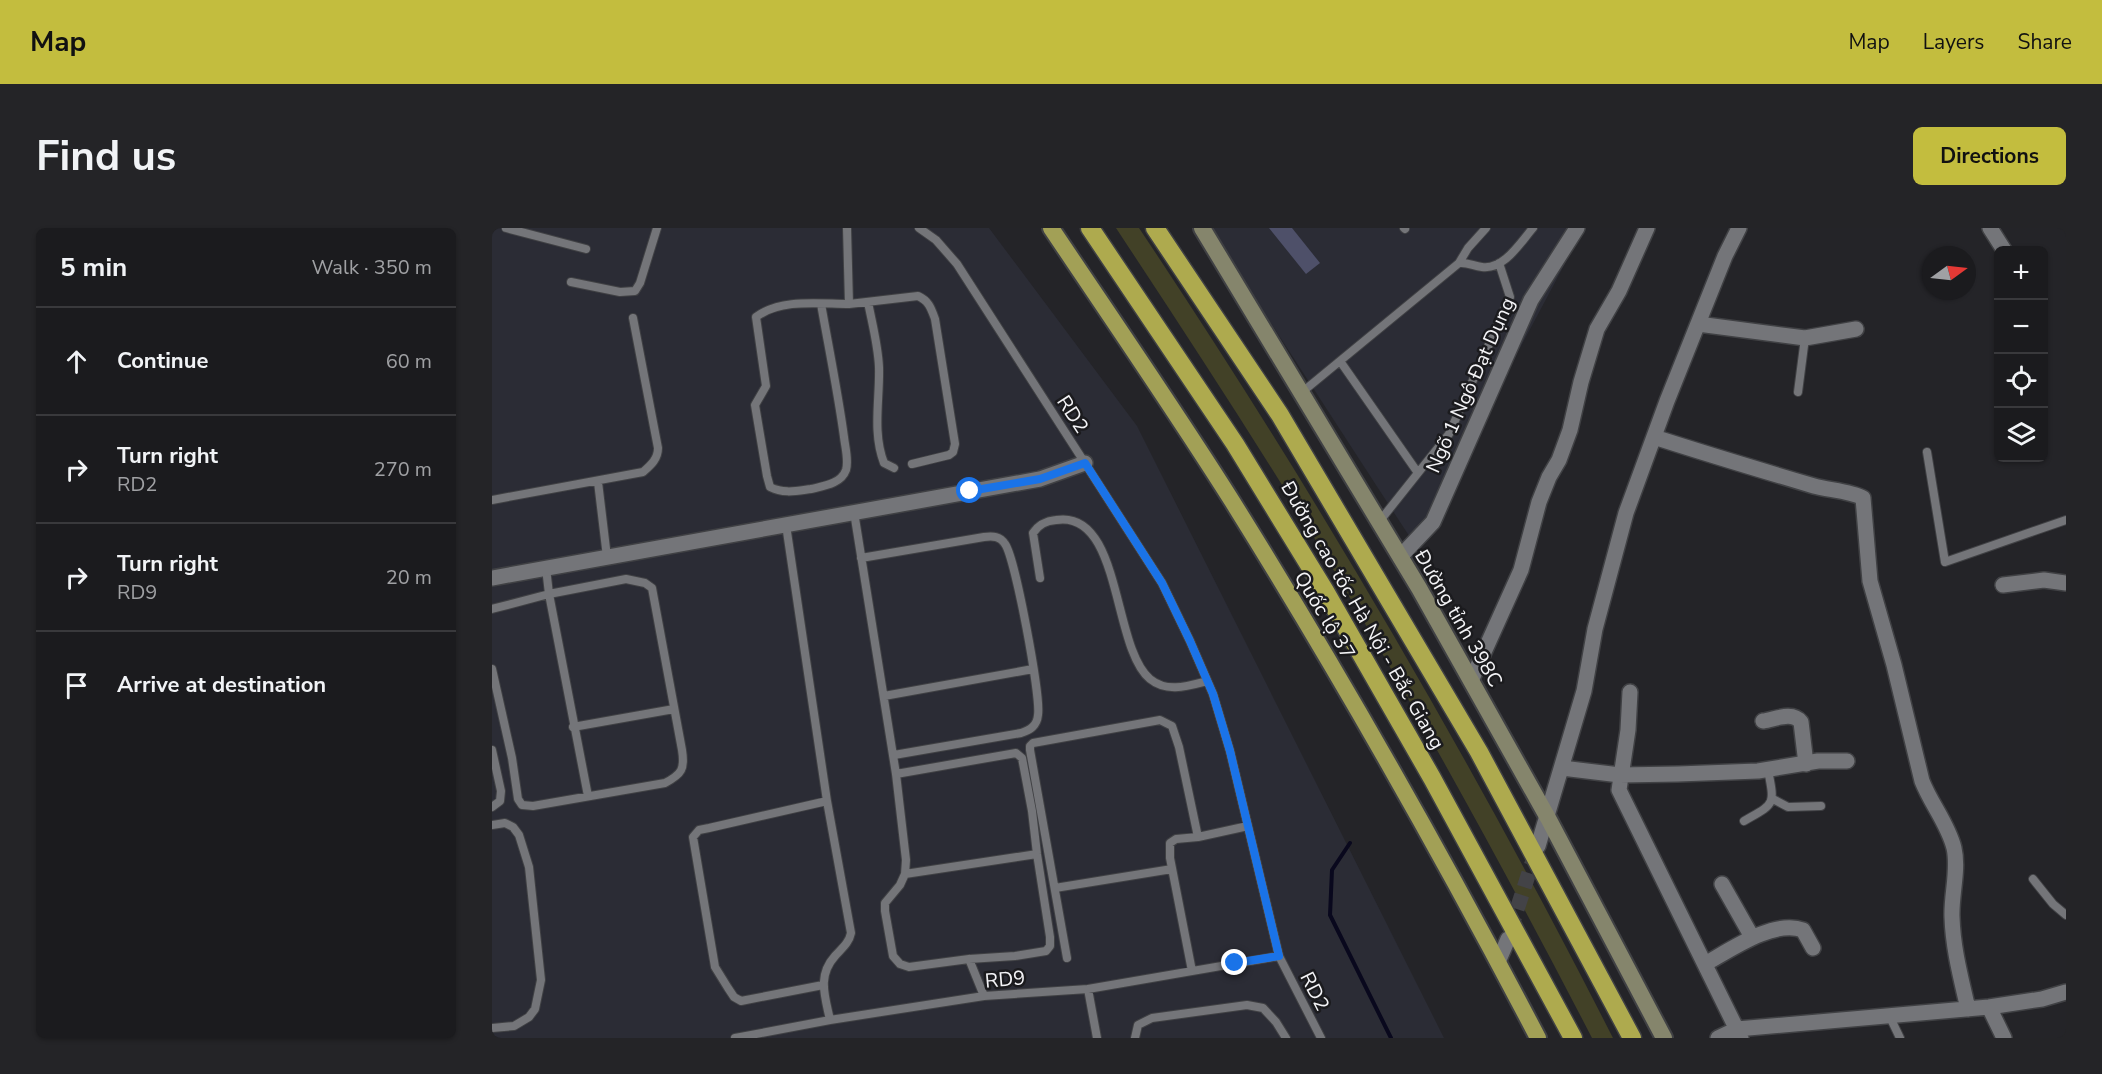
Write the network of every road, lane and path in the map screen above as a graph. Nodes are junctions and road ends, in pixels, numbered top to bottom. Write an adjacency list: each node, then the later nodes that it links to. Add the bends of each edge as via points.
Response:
1 (506, 228): 17 (lane)
2 (549, 228): 17 (lane)
3 (657, 228): 22 (lane, via 635,291 620,292)
4 (847, 228): 25 (lane)
5 (919, 228): 36 (lane, RD2, via 957,264)
6 (1051, 228): 97 (highway, Quốc lộ 37, via 1231,500 1353,701)
7 (1090, 228): 116 (highway, Đường cao tốc Hà Nội - Bắc Giang, via 1235,444 1325,591)
8 (1155, 228): 33 (highway, Đường cao tốc Hà Nội - Bắc Giang)
9 (1170, 228): 33 (highway)
10 (1202, 228): 32 (main road, Đường tỉnh 398C)
11 (1486, 228): 21 (lane)
12 (1533, 228): 20 (lane)
13 (1576, 228): 47 (street, Ngõ 1 Ngô Đạt Dụng, via 1531,300 1433,522)
14 (1647, 228): 59 (street, via 1597,329 1570,430 1539,502 1521,570)
15 (1739, 228): 27 (street)
16 (1990, 228): 18 (street)
17 (546, 238): 19 (lane)
18 (2001, 246)
19 (586, 249)
20 (1498, 263): 21 (lane, via 1482,267 1468,262); 39 (lane, via 1510,297 1449,434)
21 (1459, 264): 30 (lane)
22 (571, 282)
23 (868, 302): 25 (lane); 37 (lane, via 918,296 931,306 935,319 955,444 949,455); 38 (lane, via 879,364 879,443 884,463)
24 (821, 304): 24 (lane, via 841,415 846,470 831,484 778,491 770,487 767,476 755,405 766,386 756,317 775,307); 25 (lane)
25 (849, 304)
26 (633, 318): 40 (lane, via 658,456 643,472)
27 (1698, 324): 29 (street); 34 (street)
28 (1856, 329): 29 (street)
29 (1804, 338): 31 (lane)
30 (1340, 361): 32 (lane); 39 (lane)
31 (1798, 392)
32 (1301, 393): 44 (main road, Đường tỉnh 398C)
33 (1280, 415): 117 (highway, Đường cao tốc Hà Nội - Bắc Giang, via 1479,752)
34 (1654, 437): 69 (street, via 1611,565 1584,691); 105 (street, via 1863,498 1870,581 1922,781 1954,850 1954,945)
35 (1927, 452): 43 (lane, via 1945,562)
36 (1085, 463): 42 (street, via 1040,479); 58 (lane, RD2, via 1162,583)
37 (912, 464)
38 (894, 468)
39 (1419, 473): 44 (lane)
40 (598, 482): 41 (lane); 46 (lane)
41 (492, 500)
42 (854, 512): 45 (street); 48 (lane)
43 (2066, 520)
44 (1379, 522): 47 (main road, Đường tỉnh 398C)
45 (786, 525): 46 (street); 75 (lane)
46 (607, 557): 49 (street)
47 (1400, 557): 59 (main road, Đường tỉnh 398C)
48 (861, 558): 57 (lane, via 984,537 1000,539 1007,545); 61 (lane)
49 (546, 568): 50 (street); 54 (lane)
50 (492, 578)
51 (1040, 578): 58 (lane, via 1034,533 1037,527 1046,521 1076,520 1090,532 1102,551 1139,669 1162,686 1178,688)
52 (2066, 583): 53 (street, via 2044,580)
53 (2003, 585)
54 (549, 594): 55 (lane); 62 (lane, via 626,579 652,588); 64 (lane)
55 (492, 609)
56 (492, 669): 73 (lane, via 522,805)
57 (1034, 669): 61 (lane); 66 (lane, via 1039,714 1031,730)
58 (1207, 681): 81 (lane, RD2, via 1230,751)
59 (1471, 681): 78 (main road, Đường tỉnh 398C)
60 (1630, 692): 72 (street)
61 (884, 696): 66 (lane)
62 (674, 709): 64 (lane); 73 (lane, via 684,764 676,777 664,783)
63 (1764, 721): 68 (street, via 1797,717)
64 (573, 727): 73 (lane)
65 (492, 750): 77 (lane, via 501,791 500,801)
66 (894, 755): 71 (lane)
67 (1847, 761): 68 (street)
68 (1806, 764): 70 (street)
69 (1562, 768): 72 (street); 78 (street)
70 (1768, 770): 72 (street); 74 (lane)
71 (897, 774): 84 (lane, via 1016,753 1026,772); 86 (lane)
72 (1620, 775): 98 (street, via 1619,790)
73 (588, 796)
74 (1773, 799): 76 (lane, via 1788,807); 79 (lane, via 1768,807)
75 (827, 801): 100 (lane, via 851,933 849,941 826,967); 100 (lane, via 699,830 693,837 716,967 734,997 741,1001)
76 (1821, 806)
77 (492, 807)
78 (1548, 818): 83 (street); 118 (main road, Đường tỉnh 398C)
79 (1744, 821)
80 (492, 825): 108 (lane, via 505,823 519,835 529,867 541,980 535,1009 529,1017 514,1026)
81 (1248, 826): 82 (lane); 94 (lane, RD2)
82 (1198, 837): 85 (lane, via 1170,843); 89 (lane, via 1172,726 1160,720 1036,742 1030,750)
83 (1538, 846)
84 (1037, 854): 86 (lane); 96 (lane, via 1050,946 1046,951 1015,956)
85 (1172, 869): 89 (lane); 99 (lane)
86 (905, 874): 96 (lane, via 885,903 893,956 909,967)
87 (2033, 879): 90 (lane)
88 (1722, 884): 91 (street)
89 (1055, 888): 95 (lane)
90 (2066, 915)
91 (1752, 937): 93 (street, via 1797,928 1803,930); 98 (street)
92 (1508, 939): 97 (street)
93 (1813, 948)
94 (1279, 956): 99 (lane, RD9); 114 (lane, RD2)
95 (1067, 958)
96 (969, 959): 103 (lane)
97 (1498, 962): 115 (highway, Quốc lộ 37)
98 (1706, 964): 109 (street)
99 (1192, 971): 101 (lane, RD9)
100 (824, 985): 107 (lane)
101 (1088, 988): 103 (lane, RD9); 111 (lane)
102 (2066, 992): 104 (street)
103 (984, 996): 107 (lane, RD9)
104 (1989, 1007): 105 (street); 121 (street)
105 (1968, 1009): 106 (street)
106 (1889, 1016): 109 (street); 120 (lane)
107 (830, 1020): 110 (lane, RD9)
108 (492, 1028)
109 (1739, 1033): 119 (street)
110 (735, 1038)
111 (1097, 1038)
112 (1135, 1038): 113 (lane, via 1138,1025 1152,1018 1247,1005 1263,1008)
113 (1286, 1038)
114 (1321, 1038)
115 (1538, 1038)
116 (1573, 1038)
117 (1632, 1038)
118 (1664, 1038)
119 (1718, 1038)
120 (1900, 1038)
121 (2004, 1038)

